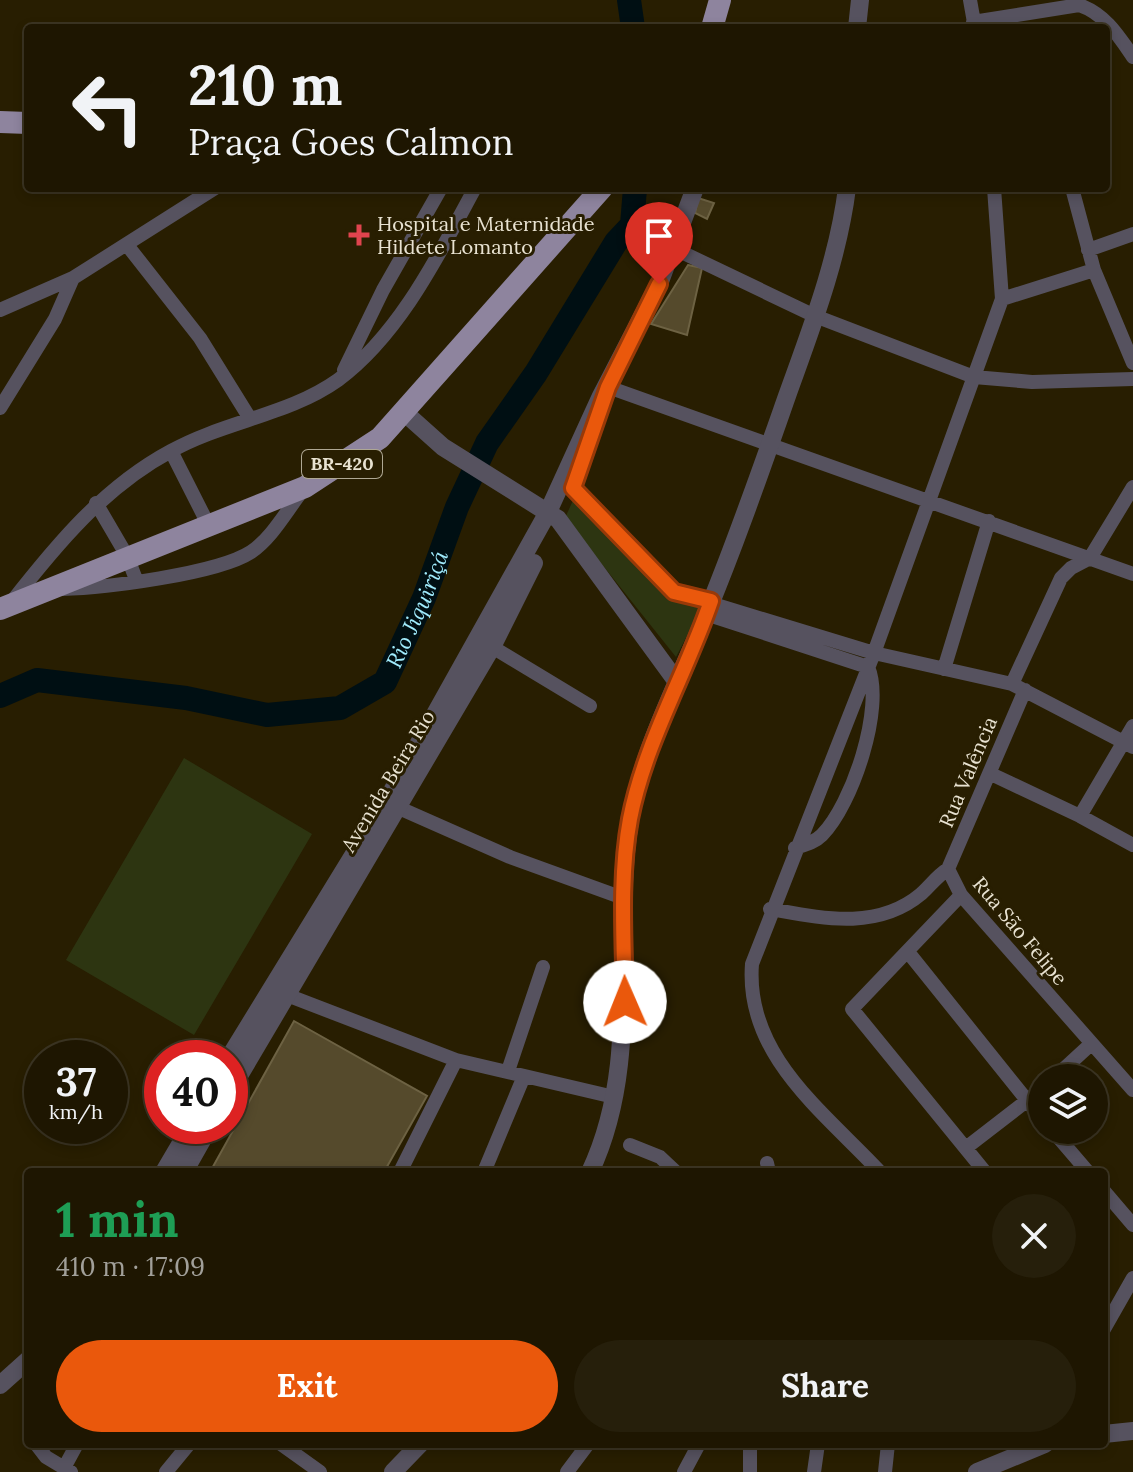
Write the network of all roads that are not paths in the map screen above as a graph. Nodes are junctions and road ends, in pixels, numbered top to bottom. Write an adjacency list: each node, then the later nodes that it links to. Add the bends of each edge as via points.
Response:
1 (720, 0): 4 (main road)
2 (860, 0): 5 (street)
3 (970, 0): 6 (street)
4 (713, 24)
5 (857, 24)
6 (974, 24)
7 (979, 24): 8 (street, via 1079,5)
8 (1109, 24)
9 (1110, 25): 10 (street)
10 (1133, 57)
11 (0, 122): 12 (main road)
12 (24, 123)
13 (209, 192): 22 (street)
14 (439, 192): 32 (street)
15 (473, 192): 32 (street, via 393,320)
16 (596, 192): 36 (main road, BR-420)
17 (695, 192): 23 (street, Avenida Beira Rio)
18 (846, 192): 29 (street)
19 (994, 192): 27 (street)
20 (1073, 192): 24 (street)
21 (1133, 234): 24 (street)
22 (127, 245): 26 (street); 37 (street, via 200,338)
23 (675, 249): 29 (street); 34 (street, Avenida Beira Rio)
24 (1088, 250): 25 (street)
25 (1094, 270): 27 (street); 30 (street)
26 (73, 278): 28 (street); 35 (street, via 55,319)
27 (1002, 299): 31 (street)
28 (0, 310)
29 (815, 316): 31 (street); 38 (street)
30 (1133, 363)
31 (974, 377): 33 (street, via 1032,382); 43 (street)
32 (341, 378): 37 (street, via 307,401)
33 (1133, 379)
34 (608, 387): 38 (street); 40 (street, Avenida Beira Rio)
35 (0, 408)
36 (405, 413): 41 (main road, BR-420, via 380,438); 45 (street, via 443,447)
37 (249, 417): 39 (street)
38 (769, 446): 43 (street); 54 (street)
39 (171, 451): 44 (street); 47 (street)
40 (569, 485): 45 (street, Avenida Beira Rio); 54 (street, via 674,592)
41 (305, 487): 47 (main road, BR-420); 51 (street, via 251,552)
42 (1133, 491): 49 (street, Rua Valência)
43 (929, 502): 46 (street); 56 (street)
44 (96, 503): 48 (street); 53 (street)
45 (553, 516): 55 (street, Avenida Beira Rio); 58 (street)
46 (989, 521): 49 (street); 57 (street)
47 (208, 524): 48 (main road, BR-420)
48 (127, 556): 51 (street); 52 (main road, BR-420)
49 (1090, 558): 50 (street); 59 (street, Rua Valência, via 1061,578)
50 (1133, 574)
51 (137, 582): 52 (street)
52 (45, 590): 53 (main road, BR-420)
53 (4, 607)
54 (709, 607): 56 (street); 58 (street)
55 (486, 643): 60 (street); 64 (street, Avenida Beira Rio)
56 (871, 660): 57 (street); 67 (street); 67 (street, via 874,699 854,777 821,836)
57 (944, 669): 59 (street)
58 (677, 682): 70 (street, via 648,754 630,820)
59 (1018, 687): 62 (street); 63 (street, Rua Valência)
60 (590, 706)
61 (1133, 726): 62 (street)
62 (1128, 744): 65 (street)
63 (991, 774): 65 (street); 68 (street, Rua Valência)
64 (393, 805): 70 (street, via 510,857); 74 (street, Avenida Beira Rio)
65 (1080, 816): 66 (street)
66 (1133, 845)
67 (795, 848): 71 (street)
68 (948, 869): 69 (street, Rua São Felipe); 71 (street, Rua São Felipe, via 920,894 875,917 832,920)
69 (961, 895): 72 (street); 76 (street, Rua São Felipe)
70 (623, 898): 83 (street, via 625,1002)
71 (770, 909): 96 (street, via 751,977 752,1001 765,1043)
72 (908, 952): 84 (street); 89 (street, via 852,1009)
73 (543, 967): 80 (street)
74 (277, 991): 75 (street, Avenida Beira Rio); 77 (street, Avenida Beira Rio); 78 (street)
75 (242, 1040)
76 (1091, 1044): 79 (street); 82 (street, Rua São Felipe)
77 (248, 1053)
78 (456, 1060): 80 (street); 92 (street)
79 (1069, 1064)
80 (508, 1071): 81 (street)
81 (524, 1076): 83 (street); 93 (street)
82 (1130, 1082)
83 (614, 1097): 94 (street)
84 (1028, 1102): 89 (street)
85 (180, 1144): 90 (street)
86 (200, 1144): 91 (street)
87 (1064, 1144): 98 (street)
88 (630, 1145): 95 (street)
89 (967, 1147): 97 (street)
90 (166, 1168)
91 (186, 1168)
92 (402, 1168)
93 (486, 1168)
94 (591, 1168)
95 (672, 1168)
96 (876, 1168)
97 (982, 1168)
98 (1085, 1168)
99 (1108, 1196): 100 (street)
100 (1133, 1225)
101 (1133, 1278): 102 (street)
102 (1108, 1322)
103 (24, 1364): 104 (street)
104 (0, 1385)
105 (1130, 1428): 106 (street)
106 (1108, 1433)
107 (39, 1448): 118 (street)
108 (76, 1448): 118 (street)
109 (186, 1448): 119 (street)
110 (287, 1448): 120 (street)
111 (416, 1448): 121 (street)
112 (585, 1448): 122 (street)
113 (750, 1448): 125 (street)
114 (817, 1448): 126 (street)
115 (888, 1448): 127 (street)
116 (1035, 1448): 128 (street)
117 (696, 1449): 123 (street); 124 (street)
118 (68, 1470)
119 (166, 1472)
120 (320, 1472)
121 (393, 1472)
122 (567, 1472)
123 (684, 1472)
124 (699, 1472)
125 (750, 1472)
126 (814, 1472)
127 (885, 1472)
128 (977, 1472)

